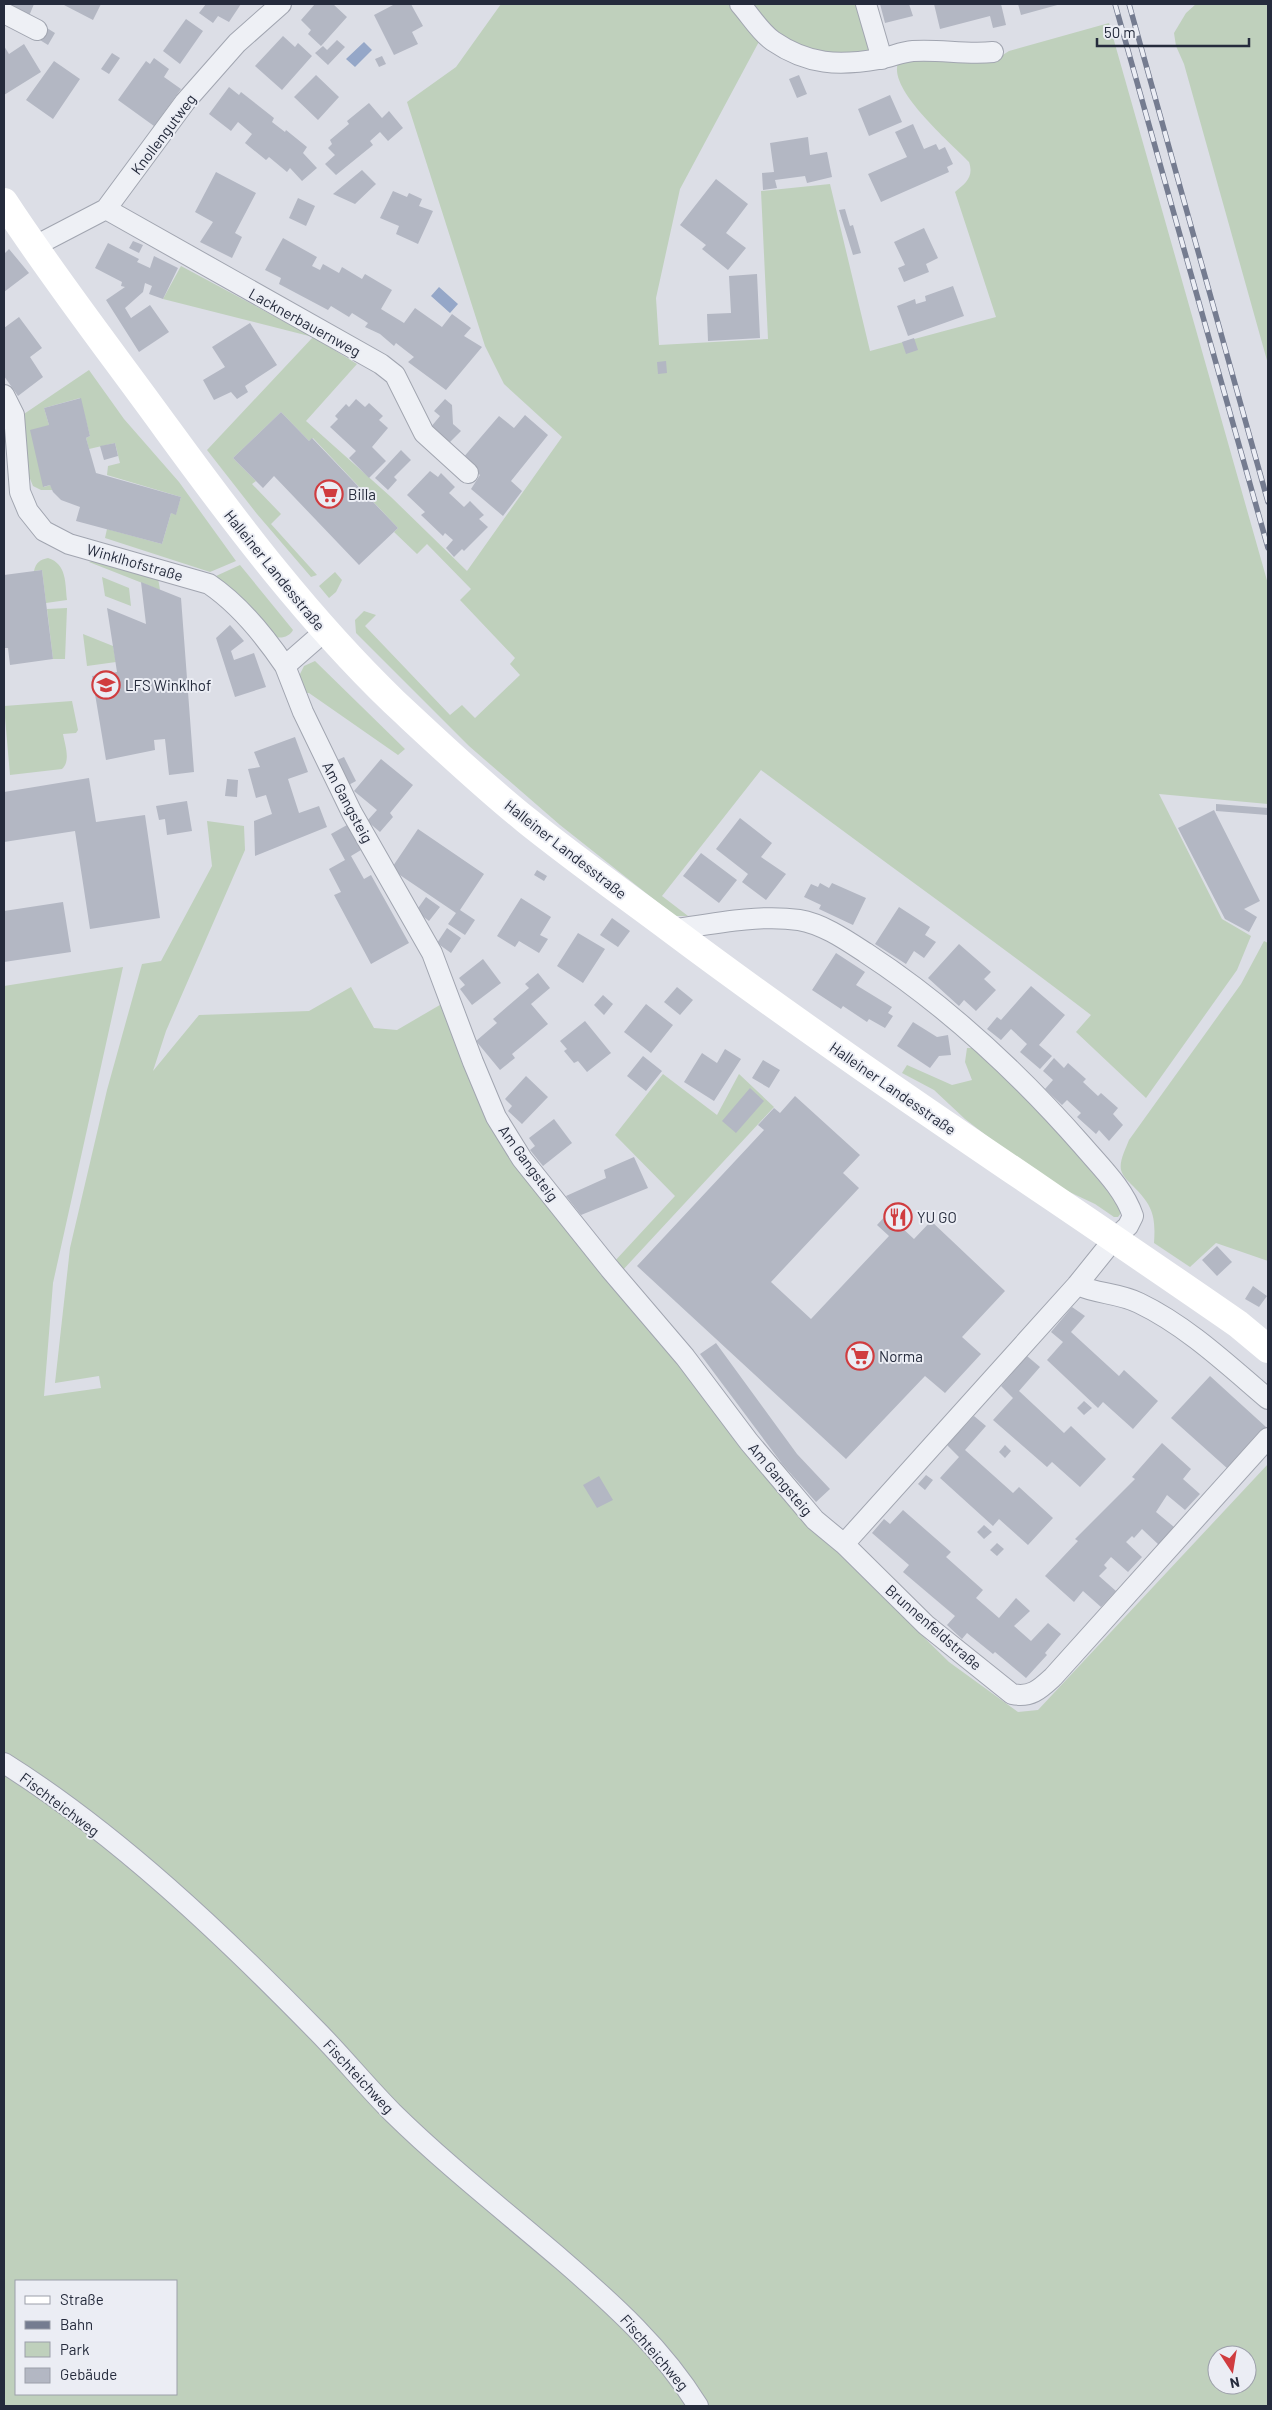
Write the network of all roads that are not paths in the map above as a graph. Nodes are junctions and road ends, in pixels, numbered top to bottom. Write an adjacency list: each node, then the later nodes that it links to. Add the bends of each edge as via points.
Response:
1 (281, 4): 9 (street, Knollengutweg, via 237,43 185,102)
2 (740, 4): 7 (street, via 772,40 808,60 827,64)
3 (866, 4): 7 (street)
4 (4, 13): 5 (street)
5 (38, 30)
6 (993, 52): 7 (street, via 926,50 903,52)
7 (882, 59)
8 (4, 202): 10 (main road, Halleiner Landesstraße)
9 (106, 209): 10 (street, Knollengutweg); 13 (street, Lacknerbauernweg, via 381,364 395,375 424,433)
10 (33, 247): 15 (main road, Halleiner Landesstraße, via 215,496)
11 (4, 395): 14 (street, Winklhofstraße, via 14,415)
12 (4, 455): 14 (street)
13 (468, 473)
14 (20, 492): 16 (street, Winklhofstraße, via 28,511 44,531 69,544 209,584 227,596 267,639)
15 (325, 631): 16 (street); 17 (main road, Halleiner Landesstraße, via 392,699 524,819)
16 (285, 666): 23 (street, Am Gangsteig, via 303,712 352,813 432,953 496,1118 522,1159 685,1357 781,1482 815,1520)
17 (671, 930): 18 (main road, Halleiner Landesstraße, via 742,983); 18 (street, via 725,922 799,920 824,928 896,973 968,1031 1026,1084 1103,1169 1133,1216 1128,1226)
18 (1114, 1238): 19 (street); 20 (main road, Halleiner Landesstraße, via 1238,1324)
19 (1077, 1284): 21 (street, via 1148,1308 1185,1332); 23 (street)
20 (1268, 1349)
21 (1268, 1399)
22 (1268, 1438): 23 (street, Brunnenfeldstraße, via 1053,1677 1038,1692 1030,1695 1012,1694 926,1625)
23 (844, 1544)
24 (4, 1763): 25 (street, Fischteichweg, via 38,1785 172,1890 316,2029 393,2113 607,2299 677,2374)
25 (698, 2406)

